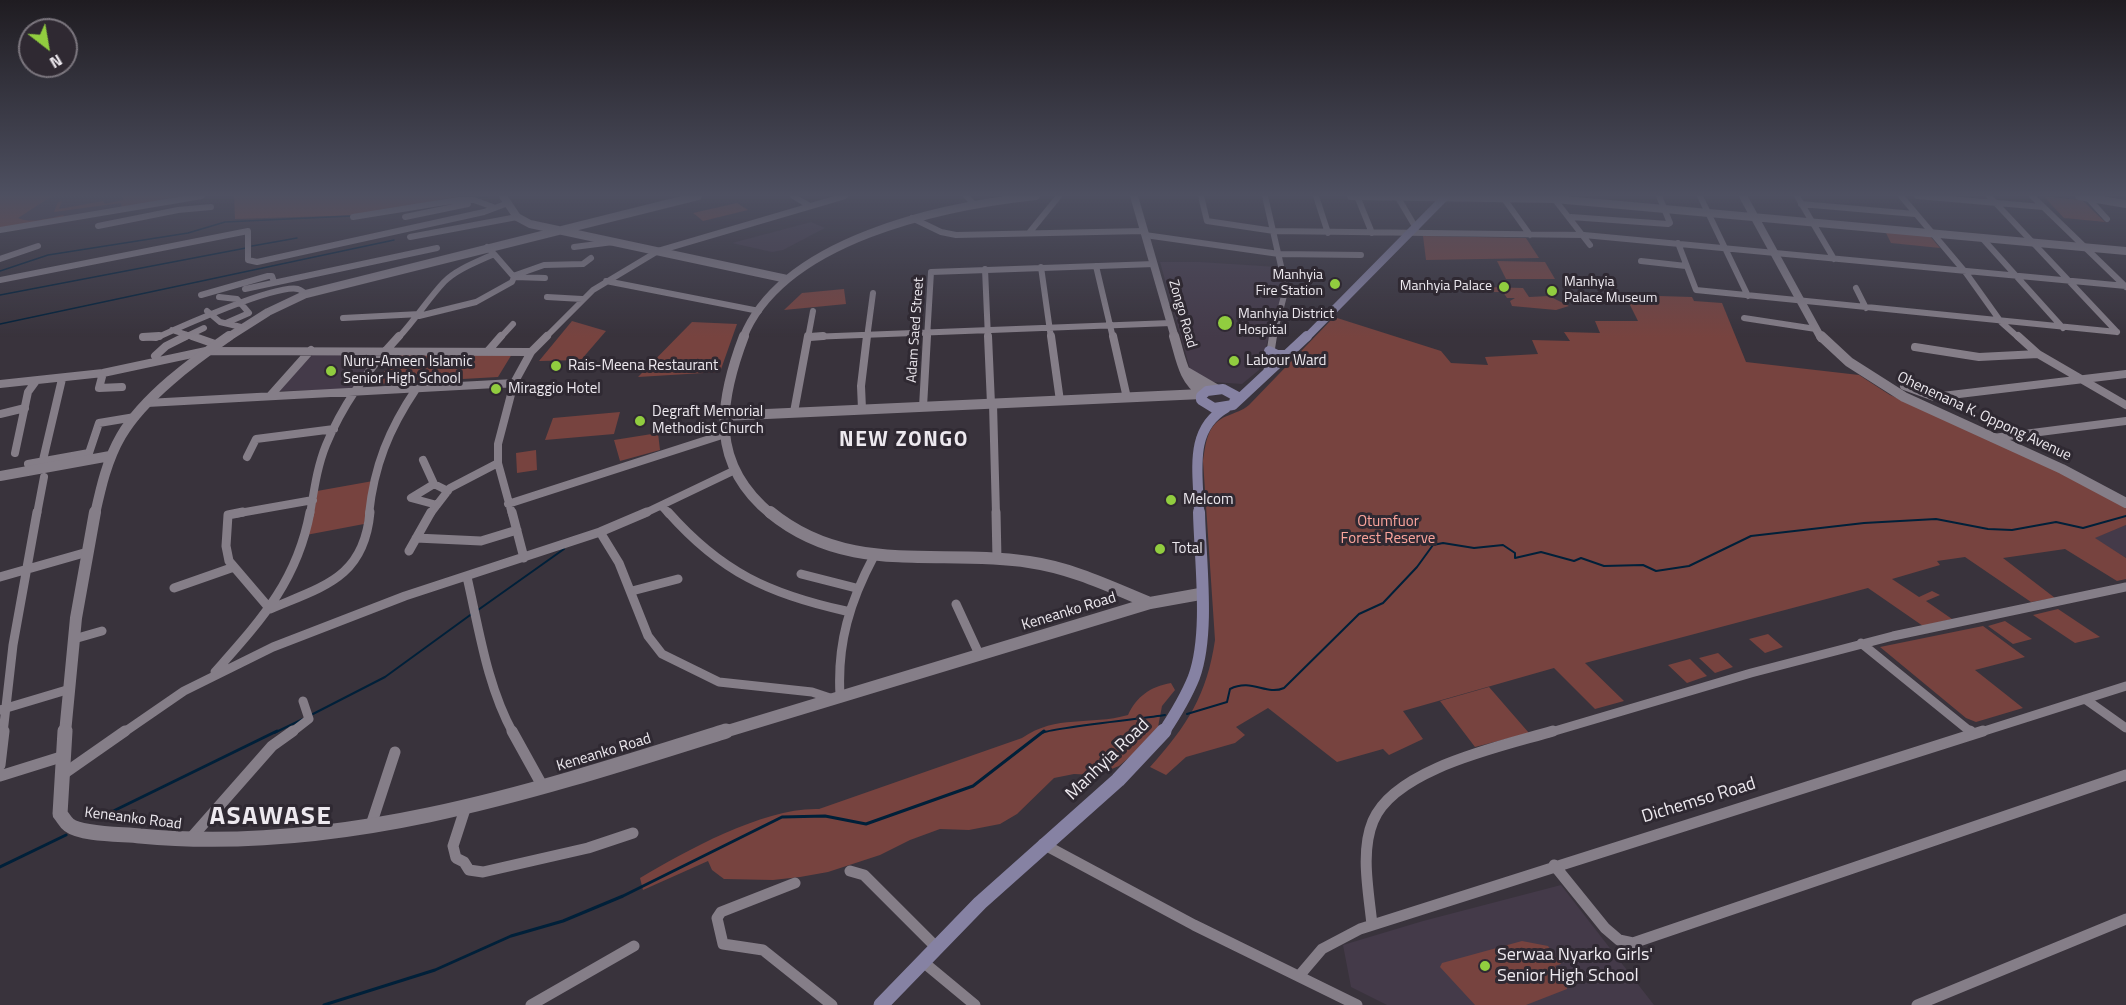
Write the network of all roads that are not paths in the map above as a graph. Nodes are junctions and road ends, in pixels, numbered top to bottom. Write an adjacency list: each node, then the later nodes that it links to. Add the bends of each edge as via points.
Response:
1 (188, 243): 46 (street)
2 (248, 243): 3 (street, via 248,260 256,262)
3 (344, 243)
4 (514, 243): 26 (street, Keneanko Road)
5 (606, 243): 22 (street)
6 (618, 243): 27 (street)
7 (685, 243): 27 (street)
8 (854, 243): 45 (street)
9 (1147, 243): 36 (street, Zongo Road)
10 (1208, 243): 30 (street)
11 (1277, 243): 30 (street)
12 (1401, 243): 97 (main road)
13 (1678, 243): 25 (street); 38 (street)
14 (1723, 243): 25 (street)
15 (1769, 243): 29 (street, Ohenenana K. Oppong Avenue)
16 (1825, 243): 34 (street)
17 (1940, 243): 41 (street)
18 (1986, 243): 44 (street)
19 (2031, 243): 24 (street); 48 (street)
20 (2080, 243): 24 (street)
21 (38, 246): 33 (street)
22 (574, 247)
23 (437, 248): 49 (street)
24 (2085, 248): 28 (street); 50 (street)
25 (1726, 249): 29 (street); 57 (street)
26 (490, 250): 42 (street); 54 (street, Keneanko Road); 67 (street, via 444,282)
27 (658, 251): 45 (street); 47 (street)
28 (2126, 251)
29 (1775, 253): 34 (street); 61 (street, Ohenenana K. Oppong Avenue)
30 (1279, 254): 31 (street); 94 (street, via 1286,288)
31 (1361, 255)
32 (591, 258): 42 (street, via 583,264 544,265)
33 (0, 259)
34 (1834, 259): 41 (street)
35 (1641, 261): 38 (street)
36 (1154, 264): 37 (street); 72 (street, Zongo Road)
37 (1096, 266): 39 (street); 74 (street)
38 (1686, 266): 57 (street, via 1694,289)
39 (1041, 267): 40 (street); 77 (street)
40 (986, 269): 81 (street); 82 (street, Adam Saed Street, via 931,272)
41 (1966, 273): 44 (street); 70 (street)
42 (514, 277): 43 (street); 67 (street, via 506,286 476,302)
43 (545, 278)
44 (2018, 278): 48 (street); 78 (street)
45 (787, 279): 64 (street)
46 (0, 280)
47 (606, 280): 60 (street); 64 (street)
48 (2072, 282): 50 (street); 78 (street, via 2117,332)
49 (272, 283): 52 (street); 53 (street); 56 (street, via 272,276 268,276)
50 (2126, 287)
51 (1856, 288): 63 (street)
52 (245, 289)
53 (274, 293): 54 (street, via 297,289); 62 (street)
54 (306, 294): 75 (street, Keneanko Road)
55 (873, 294): 84 (street)
56 (201, 295)
57 (1748, 296): 61 (street)
58 (219, 297): 62 (street)
59 (547, 297): 60 (street)
60 (582, 299): 95 (street)
61 (1801, 301): 63 (street); 79 (street, Ohenenana K. Oppong Avenue)
62 (243, 302): 66 (street); 71 (street, via 248,314)
63 (1866, 308): 70 (street)
64 (759, 311): 126 (street, via 749,324)
65 (813, 311): 86 (street)
66 (208, 312): 71 (street); 80 (street)
67 (419, 315): 68 (street); 91 (street)
68 (343, 318)
69 (1744, 318): 79 (street)
70 (2001, 322): 78 (street); 96 (street)
71 (226, 323): 75 (street)
72 (1171, 323): 74 (street); 99 (street, Zongo Road)
73 (513, 324): 93 (street)
74 (1109, 326): 77 (street); 114 (street)
75 (241, 327): 88 (street, Keneanko Road)
76 (204, 328): 83 (street)
77 (1051, 328): 81 (street); 116 (street)
78 (2063, 328)
79 (1816, 329): 132 (street, Ohenenana K. Oppong Avenue, via 1834,351 1890,392)
80 (172, 330): 83 (street); 85 (street, via 156,338)
81 (987, 330): 82 (street); 118 (street)
82 (928, 332): 84 (street); 121 (street, Adam Saed Street)
83 (190, 335): 88 (street); 98 (street)
84 (867, 335): 86 (street); 123 (street)
85 (143, 337)
86 (810, 337): 124 (street)
87 (460, 342): 92 (street)
88 (211, 347): 90 (street); 100 (street); 117 (street, Keneanko Road)
89 (1915, 347): 96 (street, via 1979,357)
90 (311, 350): 91 (street); 113 (street)
91 (386, 350): 92 (street); 112 (street)
92 (454, 350): 93 (street)
93 (488, 351): 95 (street)
94 (1269, 351): 97 (main road, via 1277,356); 102 (street)
95 (531, 352): 106 (street)
96 (2038, 354): 104 (street)
97 (1289, 355): 102 (main road)
98 (154, 356)
99 (1185, 371): 111 (street); 115 (street)
100 (103, 373): 103 (street); 109 (street, via 99,388)
101 (2126, 374): 104 (street)
102 (1264, 376): 111 (main road, via 1248,385); 120 (main road)
103 (62, 379): 105 (street); 137 (street)
104 (2083, 379): 108 (street, via 1934,397); 119 (street)
105 (36, 381): 107 (street); 122 (street, via 28,392)
106 (514, 383): 110 (street); 139 (street, via 498,444)
107 (0, 384)
108 (1904, 386)
109 (122, 387)
110 (416, 389): 112 (street); 172 (street, via 384,442 358,557 337,576)
111 (1220, 389): 115 (main road); 120 (main road, via 1236,396)
112 (357, 391): 113 (street); 130 (street)
113 (270, 396): 117 (street)
114 (1127, 398): 115 (street); 116 (street)
115 (1203, 398): 120 (main road); 128 (main road)
116 (1060, 401): 118 (street)
117 (147, 403): 127 (street, Keneanko Road)
118 (992, 404): 121 (street); 158 (street)
119 (2126, 405)
120 (1230, 406): 128 (main road)
121 (923, 407): 123 (street)
122 (25, 408): 125 (street); 133 (street)
123 (862, 409): 124 (street)
124 (794, 412): 126 (street)
125 (0, 414)
126 (723, 416): 131 (street)
127 (135, 417): 134 (street, via 101,421); 135 (street, Keneanko Road)
128 (1207, 419): 169 (main road, Manhyia Road, via 1198,451)
129 (2126, 421): 132 (street)
130 (334, 429): 136 (street, via 256,439); 146 (street, via 319,468)
131 (722, 435): 141 (street); 148 (street)
132 (1993, 438): 147 (street, Ohenenana K. Oppong Avenue)
133 (15, 453)
134 (88, 453): 135 (street); 137 (street)
135 (105, 457): 142 (street); 155 (street, Keneanko Road)
136 (247, 457)
137 (44, 460): 140 (street)
138 (423, 460): 144 (street)
139 (498, 463): 145 (street, via 455,483); 148 (street)
140 (28, 464)
141 (733, 471): 150 (street); 156 (street, via 757,500 795,530 845,550)
142 (0, 476)
143 (44, 477): 160 (street)
144 (434, 484): 145 (street); 149 (street, via 411,498)
145 (448, 491): 149 (street)
146 (313, 500): 159 (street, via 228,515 226,554); 172 (street, via 302,550)
147 (2126, 503)
148 (508, 504): 151 (street)
149 (437, 505): 153 (street)
150 (662, 506): 152 (street); 173 (street, via 711,558 740,578 794,599)
151 (517, 530): 153 (street, via 481,542); 157 (street)
152 (600, 532): 157 (street); 168 (street)
153 (416, 538): 154 (street)
154 (410, 551)
155 (84, 554): 160 (street); 175 (street, Keneanko Road)
156 (874, 556): 158 (street, via 931,561); 167 (street)
157 (524, 558): 163 (street)
158 (997, 560): 170 (street, via 1030,562 1064,571)
159 (234, 567): 166 (street); 172 (street)
160 (27, 570): 162 (street); 184 (street)
161 (801, 574): 167 (street)
162 (0, 577)
163 (466, 577): 178 (street, via 332,622); 194 (street, via 505,718)
164 (678, 579): 168 (street)
165 (2126, 587): 176 (street)
166 (174, 588)
167 (856, 588): 173 (street)
168 (632, 591): 181 (street, via 648,636 672,661 719,682)
169 (1200, 594): 170 (street, Keneanko Road); 199 (main road, Manhyia Road, via 1202,643 1199,667 1189,693 1158,742)
170 (1150, 603): 177 (street, Keneanko Road)
171 (956, 604): 177 (street)
172 (270, 609): 178 (street)
173 (846, 611): 181 (street)
174 (102, 631): 175 (street)
175 (74, 639): 180 (street, Keneanko Road)
176 (1861, 643): 187 (street); 204 (street, via 1632,707 1421,774 1390,798 1370,827)
177 (980, 654): 181 (street, Keneanko Road)
178 (212, 675): 191 (street)
179 (2126, 686): 182 (street, Dichemso Road)
180 (70, 689): 184 (street); 189 (street, Keneanko Road)
181 (835, 697): 194 (street, Keneanko Road)
182 (2085, 699): 185 (street); 187 (street, Dichemso Road)
183 (303, 701): 198 (street, via 308,717 272,746)
184 (4, 709): 186 (street)
185 (2126, 728)
186 (2, 732): 190 (street)
187 (1973, 734): 200 (street, Dichemso Road)
188 (395, 752): 196 (street)
189 (64, 756): 191 (street, Keneanko Road); 193 (street)
190 (0, 765)
191 (62, 775): 198 (street, Keneanko Road, via 60,814 69,825 84,830)
192 (2126, 775): 200 (street, via 1633,943 1619,940 1605,928)
193 (0, 777)
194 (543, 787): 195 (street, Keneanko Road)
195 (466, 805): 196 (street, Keneanko Road); 197 (street, via 453,846 456,858 464,861 469,870 483,872 588,848)
196 (371, 825): 198 (street, Keneanko Road, via 254,840)
197 (633, 832)
198 (189, 840)
199 (1043, 844): 206 (main road, Manhyia Road); 208 (street)
200 (1554, 865): 204 (street, Dichemso Road)
201 (850, 871): 206 (street, via 864,875)
202 (795, 883): 210 (street, via 721,912 717,918 721,938 728,946 763,950)
203 (2126, 919): 214 (street)
204 (1372, 925): 208 (street, Dichemso Road, via 1334,939 1312,956)
205 (634, 946): 209 (street)
206 (936, 947): 207 (main road, Manhyia Road)
207 (922, 961): 211 (main road, Manhyia Road); 212 (street)
208 (1299, 976): 213 (street)
209 (531, 1005)
210 (832, 1005)
211 (880, 1005)
212 (975, 1005)
213 (1357, 1005)
214 (1917, 1005)

